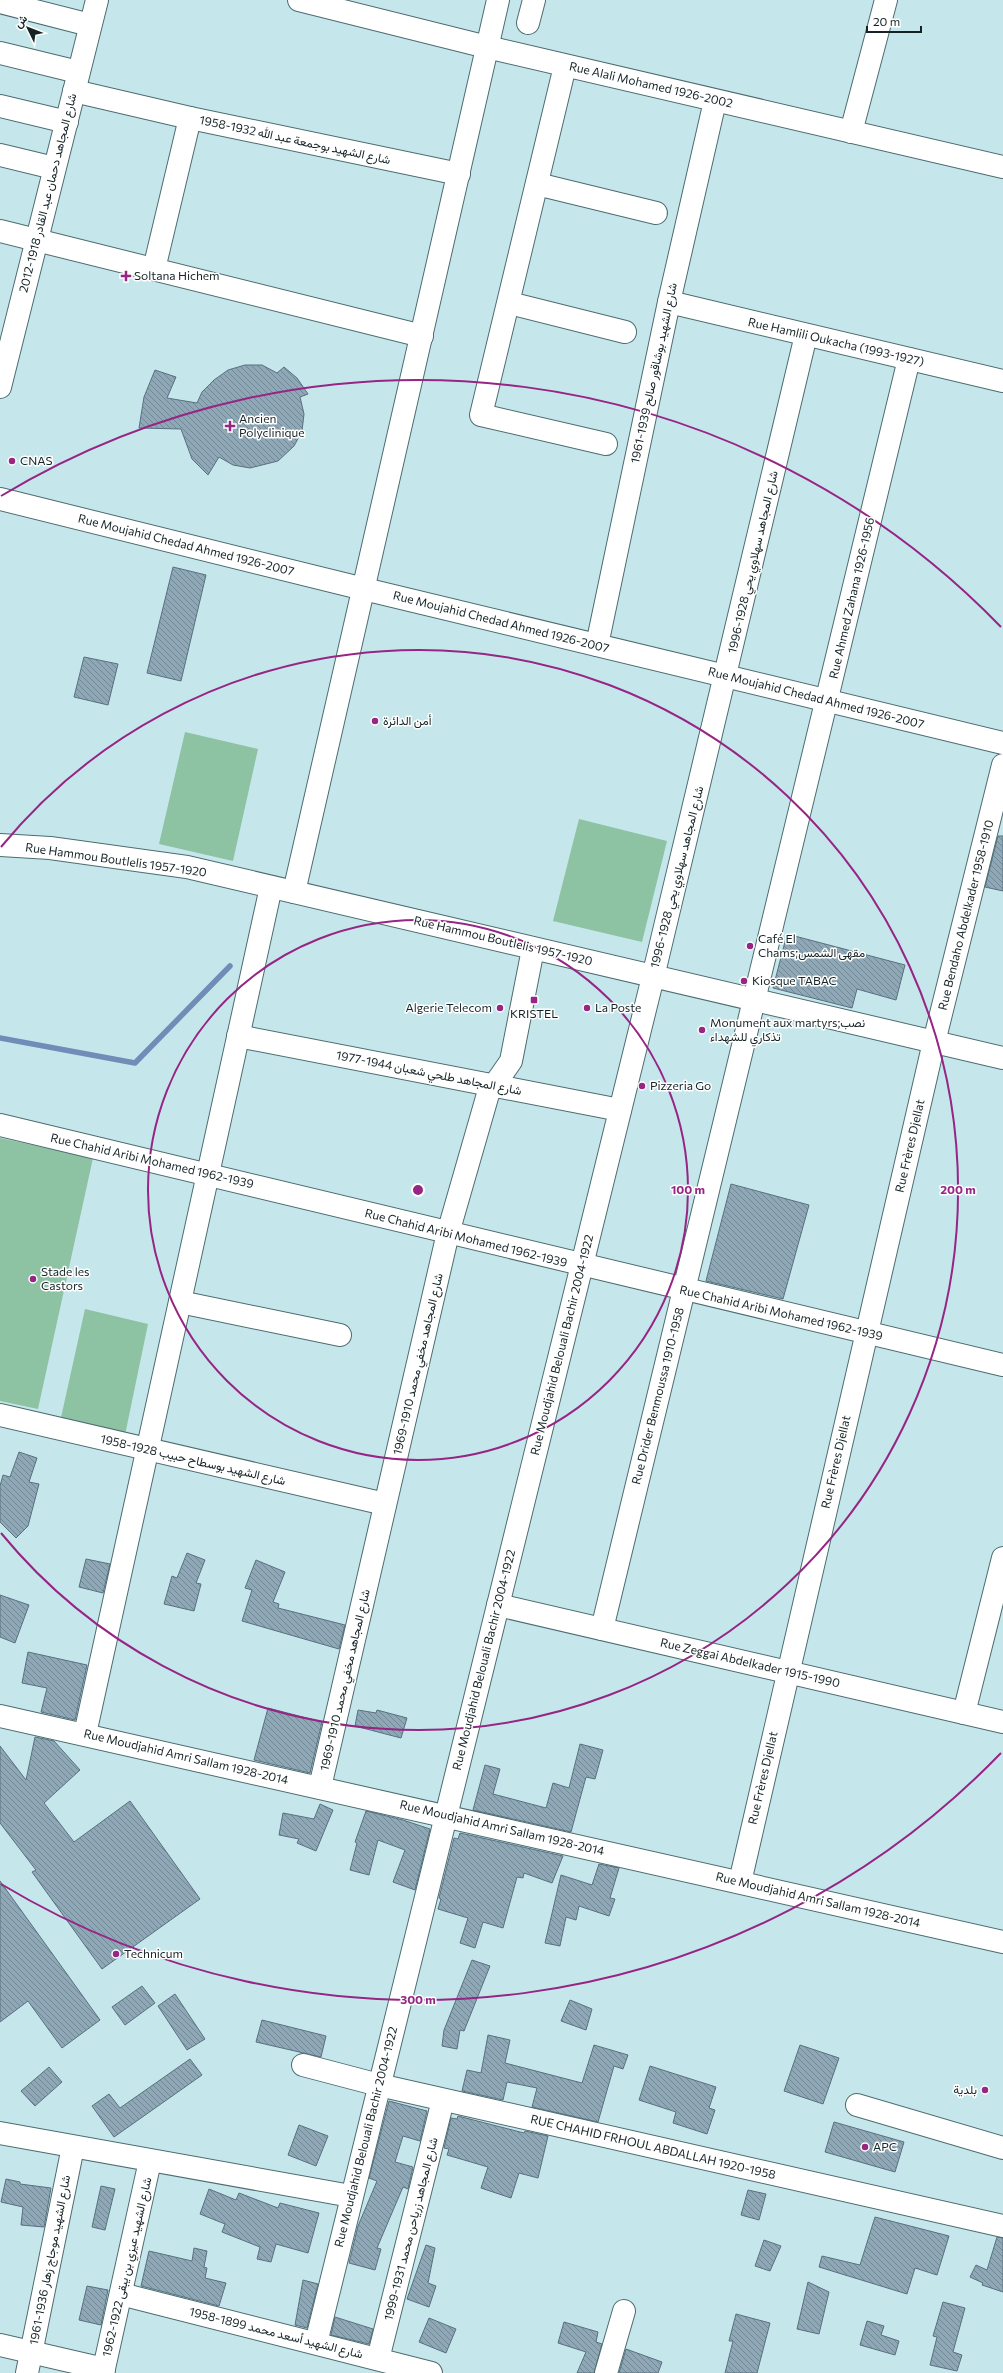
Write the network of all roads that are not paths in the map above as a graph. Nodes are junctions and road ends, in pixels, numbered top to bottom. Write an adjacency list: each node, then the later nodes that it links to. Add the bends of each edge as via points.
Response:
1 (97, 0): 8 (street, شارع المجاهد دحمان عبد القادر 1918-2012)
2 (299, 0): 9 (street, Rue Alali Mohamed 1926-2002)
3 (498, 0): 9 (street)
4 (534, 0): 7 (street)
5 (886, 0): 17 (street)
6 (0, 2): 8 (street)
7 (528, 23)
8 (90, 25): 12 (street, شارع المجاهد دحمان عبد القادر 1918-2012)
9 (488, 47): 11 (street, Rue Alali Mohamed 1926-2002); 21 (street)
10 (0, 53): 12 (street)
11 (566, 66): 13 (street, Rue Alali Mohamed 1926-2002); 22 (street)
12 (76, 81): 15 (street); 16 (street, شارع المجاهد دحمان عبد القادر 1918-2012)
13 (715, 101): 17 (street, Rue Alali Mohamed 1926-2002); 27 (street, شارع الشهيد بوشاقور صالح 1939-1961)
14 (0, 106): 16 (street)
15 (190, 118): 21 (street, شارع الشهيد بوجمعة عبد الله 1932-1958); 26 (street, شارع الشهيد بوجمعة عبد الله 1932-1958)
16 (67, 122): 20 (street, شارع المجاهد دحمان عبد القادر 1918-2012)
17 (851, 132): 19 (street, Rue Alali Mohamed 1926-2002)
18 (0, 155): 20 (street)
19 (1003, 167)
20 (54, 168): 25 (street, شارع المجاهد دحمان عبد القادر 1918-2012)
21 (459, 174): 31 (street)
22 (537, 184): 23 (street); 28 (street)
23 (656, 213)
24 (0, 231): 25 (street)
25 (37, 240): 26 (street); 34 (street, شارع المجاهد دحمان عبد القادر 1918-2012)
26 (154, 269): 31 (street)
27 (669, 302): 30 (street, Rue Hamlili Oukacha (1993-1927)); 38 (street, شارع الشهيد بوشاقور صالح 1939-1961)
28 (509, 303): 29 (street); 35 (street, via 481,415)
29 (625, 332)
30 (806, 334): 32 (street, Rue Hamlili Oukacha (1993-1927)); 39 (street, شارع المجاهد سهلاوي يحي 1928-1996)
31 (422, 336): 37 (street)
32 (909, 359): 33 (street, Rue Hamlili Oukacha (1993-1927)); 40 (street, Rue Ahmed Zahana 1926-1956)
33 (1003, 381)
34 (0, 387)
35 (606, 444)
36 (0, 499): 37 (street, Rue Moujahid Chedad Ahmed 1926-2007)
37 (364, 589): 38 (street, Rue Moujahid Chedad Ahmed 1926-2007); 45 (street)
38 (597, 645): 39 (street, Rue Moujahid Chedad Ahmed 1926-2007)
39 (726, 676): 40 (street, Rue Moujahid Chedad Ahmed 1926-2007); 47 (street, شارع المجاهد سهلاوي يحي 1928-1996)
40 (827, 700): 41 (street, Rue Moujahid Chedad Ahmed 1926-2007); 48 (street, Rue Ahmed Zahana 1926-1956)
41 (1003, 743)
42 (1003, 764): 50 (street, Rue Bendaho Abdelkader 1958-1910)
43 (0, 845): 44 (street, Rue Hammou Boutlelis 1957-1920, via 50,848 187,867)
44 (271, 887): 45 (street, Rue Hammou Boutlelis 1957-1920); 49 (street)
45 (294, 892): 46 (street, Rue Hammou Boutlelis 1957-1920)
46 (533, 948): 47 (street, Rue Hammou Boutlelis 1957-1920); 52 (street, شارع المجاهد مخفي محمد 1910-1969, via 511,1061)
47 (653, 977): 48 (street, Rue Hammou Boutlelis 1957-1920); 53 (street, Rue Moudjahid Belouali Bachir 2004-1922)
48 (754, 1000): 50 (street, Rue Hammou Boutlelis 1957-1920); 58 (street, Rue Drider Benmoussa 1910-1958)
49 (238, 1036): 52 (street, شارع المجاهد طلحي شعبان 1944-1977); 55 (street)
50 (934, 1042): 51 (street, Rue Hammou Boutlelis 1957-1920); 60 (street, Rue Frères Djellat)
51 (1003, 1058)
52 (494, 1086): 53 (street, شارع المجاهد طلحي شعبان 1944-1977); 56 (street, شارع المجاهد مخفي محمد 1910-1969, via 488,1094)
53 (620, 1110): 57 (street, Rue Moudjahid Belouali Bachir 2004-1922)
54 (0, 1125): 55 (street, Rue Chahid Aribi Mohamed 1962-1939)
55 (208, 1174): 56 (street, Rue Chahid Aribi Mohamed 1962-1939); 59 (street)
56 (448, 1233): 57 (street, Rue Chahid Aribi Mohamed 1962-1939); 65 (street, شارع المجاهد مخفي محمد 1910-1969)
57 (582, 1266): 58 (street, Rue Chahid Aribi Mohamed 1962-1939); 67 (street, Rue Moudjahid Belouali Bachir 2004-1922)
58 (684, 1291): 60 (street, Rue Chahid Aribi Mohamed 1962-1939); 68 (street, Rue Drider Benmoussa 1910-1958)
59 (180, 1302): 61 (street); 64 (street)
60 (866, 1333): 62 (street, Rue Chahid Aribi Mohamed 1962-1939); 69 (street, Rue Frères Djellat)
61 (340, 1335)
62 (1003, 1366)
63 (1, 1420): 64 (street, شارع الشهيد بوسطاح حبيب 1928-1958)
64 (147, 1450): 65 (street, شارع الشهيد بوسطاح حبيب 1928-1958); 73 (street)
65 (385, 1504): 74 (street, شارع المجاهد مخفي محمد 1910-1969)
66 (1003, 1558): 70 (street)
67 (498, 1605): 68 (street, Rue Zeggai Abdelkader 1915-1990); 75 (street, Rue Moudjahid Belouali Bachir 2004-1922)
68 (602, 1629): 69 (street, Rue Zeggai Abdelkader 1915-1990)
69 (787, 1672): 70 (street, Rue Zeggai Abdelkader 1915-1990); 76 (street, Rue Frères Djellat)
70 (964, 1713): 72 (street, Rue Zeggai Abdelkader 1915-1990)
71 (0, 1716): 73 (street, Rue Moudjahid Amri Sallam 1928-2014)
72 (1003, 1722)
73 (85, 1734): 74 (street, Rue Moudjahid Amri Sallam 1928-2014)
74 (320, 1787): 75 (street, Rue Moudjahid Amri Sallam 1928-2014)
75 (446, 1815): 76 (street, Rue Moudjahid Amri Sallam 1928-2014); 79 (street, Rue Moudjahid Belouali Bachir 2004-1922)
76 (740, 1882): 77 (street, Rue Moudjahid Amri Sallam 1928-2014)
77 (1003, 1942)
78 (303, 2065): 79 (street, RUE CHAHID FRHOUL ABDALLAH 1920-1958)
79 (379, 2085): 80 (street, RUE CHAHID FRHOUL ABDALLAH 1920-1958); 86 (street, Rue Moudjahid Belouali Bachir 2004-1922)
80 (443, 2100): 87 (street, RUE CHAHID FRHOUL ABDALLAH 1920-1958); 92 (street, شارع المجاهد زرياحن محمد 1931-1999)
81 (857, 2105): 84 (street)
82 (1, 2137): 83 (street)
83 (73, 2147): 85 (street); 93 (street, شارع الشهيد موجاج زهار 1936-1961)
84 (1003, 2148)
85 (150, 2161): 86 (street); 88 (street, شارع الشهيد عيزي بن يبقى 1922-1962)
86 (351, 2196): 90 (street, Rue Moudjahid Belouali Bachir 2004-1922)
87 (1003, 2226)
88 (121, 2294): 90 (street, شارع الشهيد أسعد محمد 1899-1958); 94 (street, شارع الشهيد عيزي بن يبقى 1922-1962)
89 (624, 2311): 96 (street)
90 (316, 2343): 92 (street, شارع الشهيد أسعد محمد 1899-1958)
91 (0, 2345): 93 (street)
92 (378, 2359): 95 (street, شارع الشهيد أسعد محمد 1899-1958)
93 (29, 2363): 94 (street)
94 (104, 2371)
95 (431, 2373)
96 (606, 2373)

